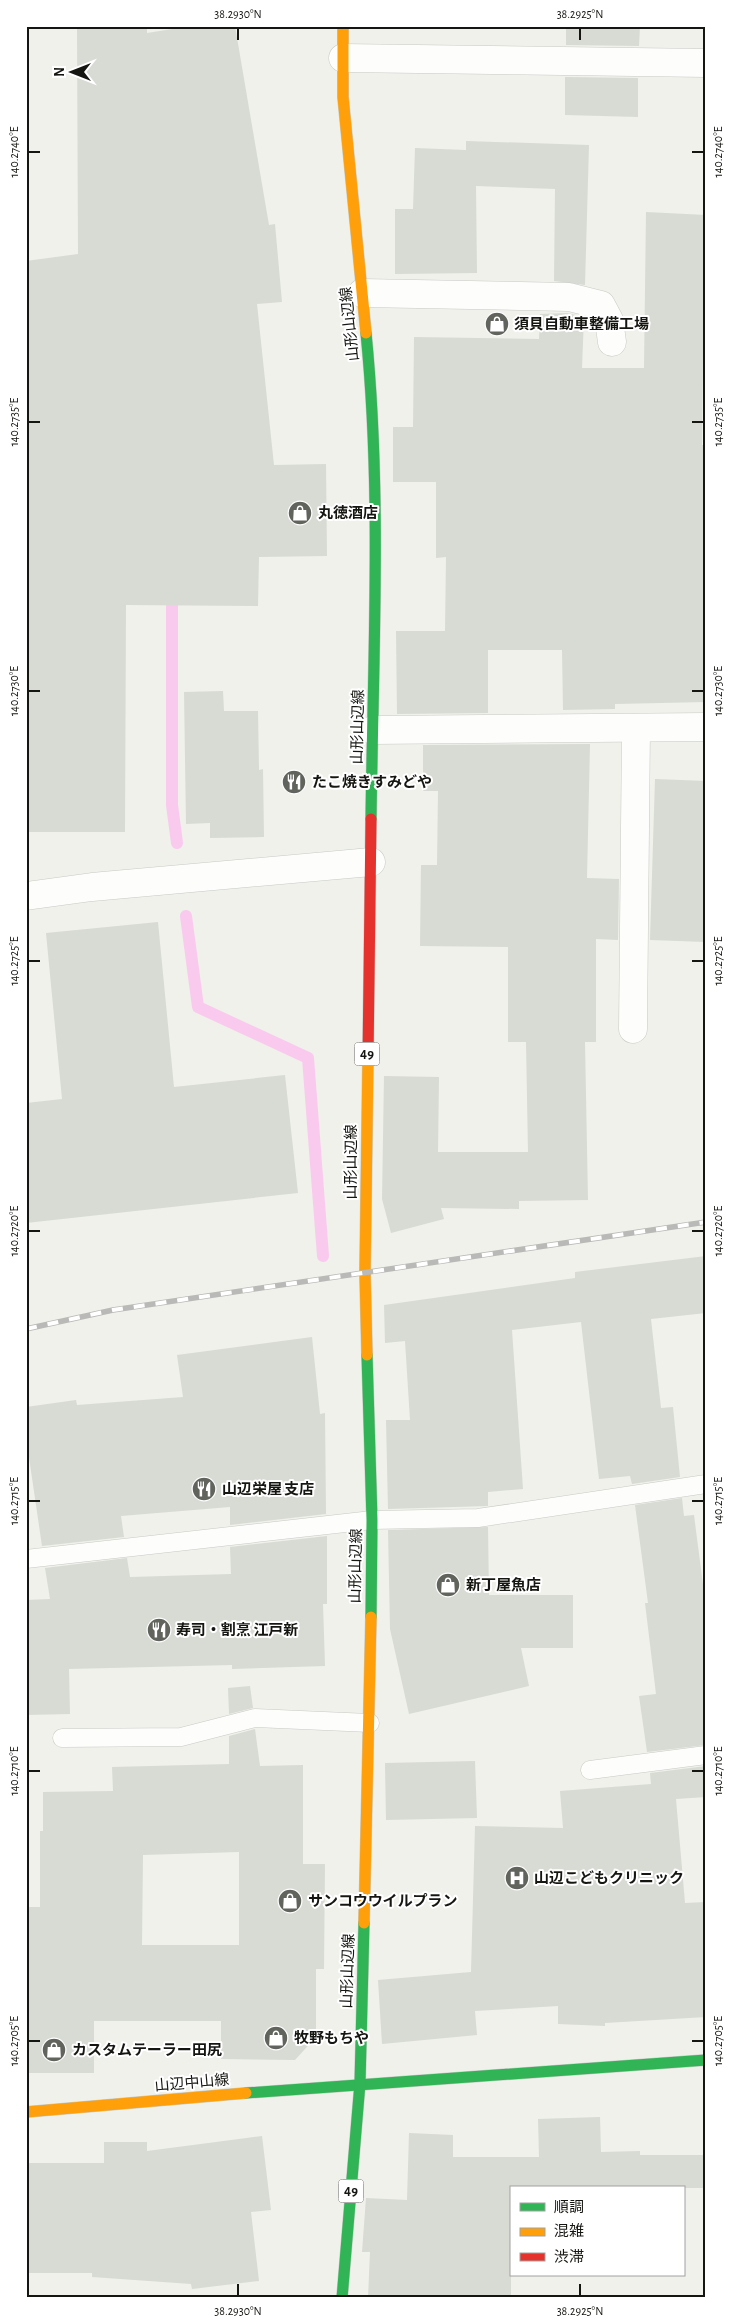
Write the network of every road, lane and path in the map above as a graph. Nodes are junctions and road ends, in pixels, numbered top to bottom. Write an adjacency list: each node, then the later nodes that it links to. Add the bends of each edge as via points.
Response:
1 (343, 26): 2 (main road, 山形山辺線 / 49)
2 (343, 58): 3 (street); 4 (main road, 山形山辺線 / 49, via 343,97)
3 (706, 62)
4 (362, 292): 5 (street, via 569,297 601,306 609,320); 8 (main road, 山形山辺線 / 49, via 371,383 375,545)
5 (612, 342)
6 (706, 727): 7 (street)
7 (636, 728): 8 (street); 11 (street)
8 (373, 730): 9 (main road, 山形山辺線 / 49)
9 (371, 862): 10 (street); 13 (main road, 山形山辺線 / 49, via 365,1273)
10 (26, 896)
11 (633, 1029)
12 (706, 1484): 13 (lane, via 478,1518)
13 (372, 1520): 14 (lane); 15 (main road, 山形山辺線 / 49)
14 (26, 1559)
15 (370, 1723): 16 (lane, via 255,1718 181,1737); 20 (main road, 山形山辺線 / 49)
16 (62, 1738)
17 (706, 1755): 18 (lane)
18 (590, 1770)
19 (706, 2060): 20 (main road, 山辺中山線)
20 (360, 2083): 21 (main road, 山辺中山線); 22 (main road, 山形山辺線 / 49)
21 (26, 2112)
22 (342, 2298)

